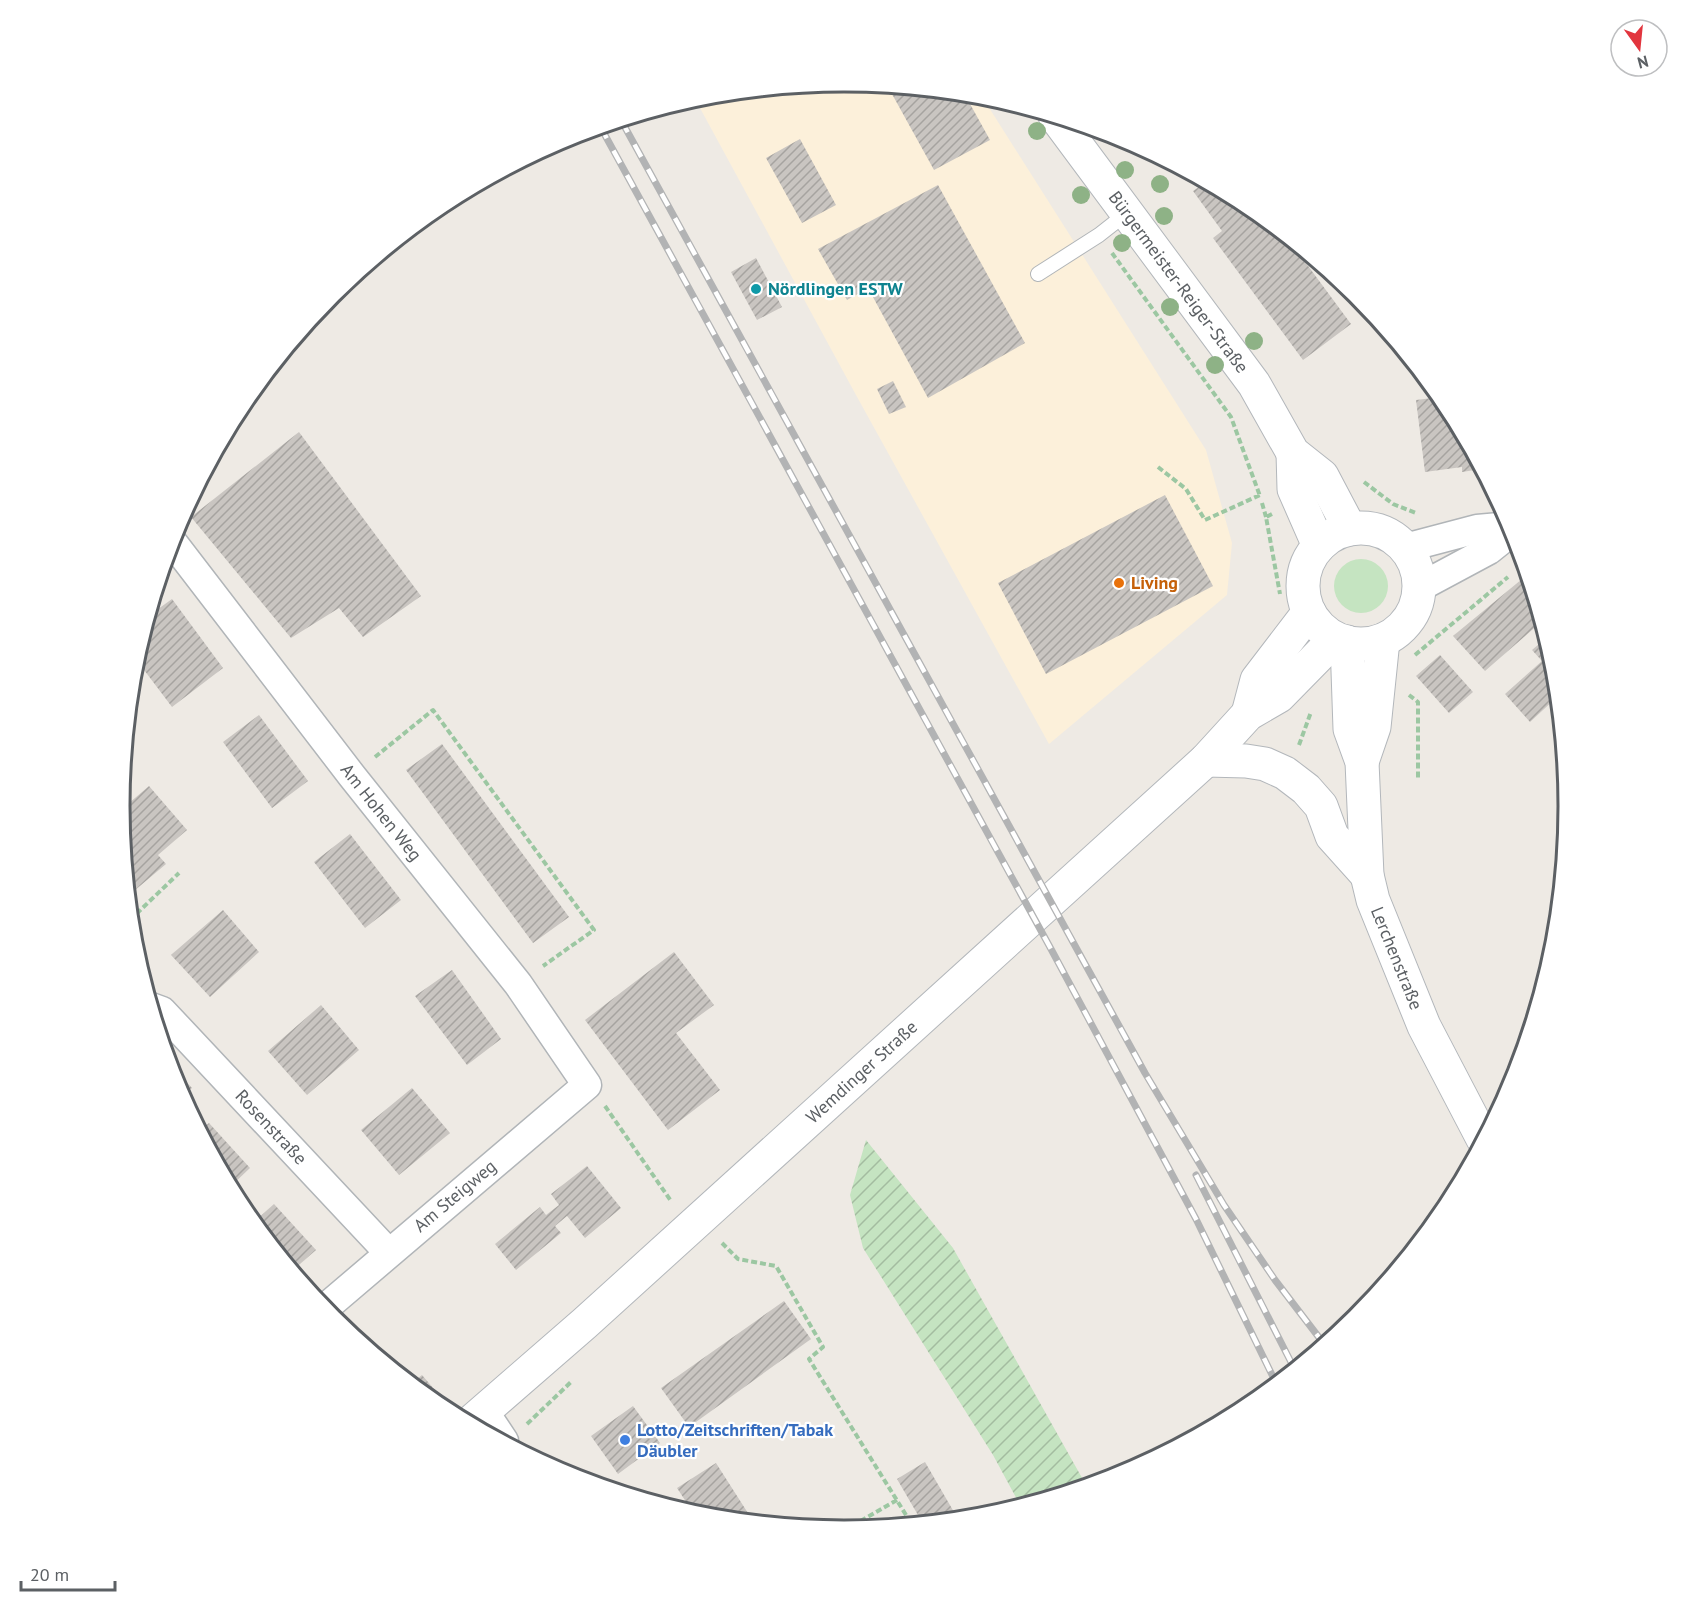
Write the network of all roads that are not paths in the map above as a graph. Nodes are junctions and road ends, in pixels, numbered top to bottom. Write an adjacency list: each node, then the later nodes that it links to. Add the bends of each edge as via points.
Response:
1 (1062, 126): 2 (main road, Bürgermeister-Reiger-Straße)
2 (1127, 213): 3 (lane); 4 (main road, Bürgermeister-Reiger-Straße, via 1254,384)
3 (1038, 274)
4 (1293, 453): 6 (main road, Bürgermeister-Reiger-Straße, via 1322,476); 8 (main road, Bürgermeister-Reiger-Straße, via 1294,489)
5 (1501, 527): 9 (street, via 1477,529)
6 (1350, 529): 8 (main road); 9 (main road, via 1381,531)
7 (1505, 538): 11 (street)
8 (1319, 546): 12 (main road, via 1305,571 1305,599)
9 (1406, 548): 11 (main road, via 1414,560)
10 (178, 549): 20 (street, Am Hohen Weg, via 518,984)
11 (1420, 587): 13 (main road, via 1409,619 1398,632)
12 (1310, 612): 14 (main road, via 1317,624); 15 (main road, Wemdinger Straße, via 1257,680)
13 (1383, 640): 14 (main road, via 1371,644); 17 (main road, Lerchenstraße, via 1374,727)
14 (1341, 641): 15 (main road, Wemdinger Straße, via 1279,696); 17 (main road, Lerchenstraße, via 1350,729)
15 (1248, 714): 16 (main road, Wemdinger Straße)
16 (1206, 760): 18 (main road, via 1265,764 1285,773 1321,806 1332,836); 24 (main road, Wemdinger Straße)
17 (1362, 762): 18 (main road, Lerchenstraße)
18 (1367, 875): 21 (main road, Lerchenstraße, via 1373,900 1424,1026)
19 (160, 1010): 22 (street, Rosenstraße)
20 (588, 1085): 22 (street, Am Steigweg)
21 (1479, 1131)
22 (388, 1252): 23 (street, Am Steigweg)
23 (332, 1302)
24 (477, 1417)

